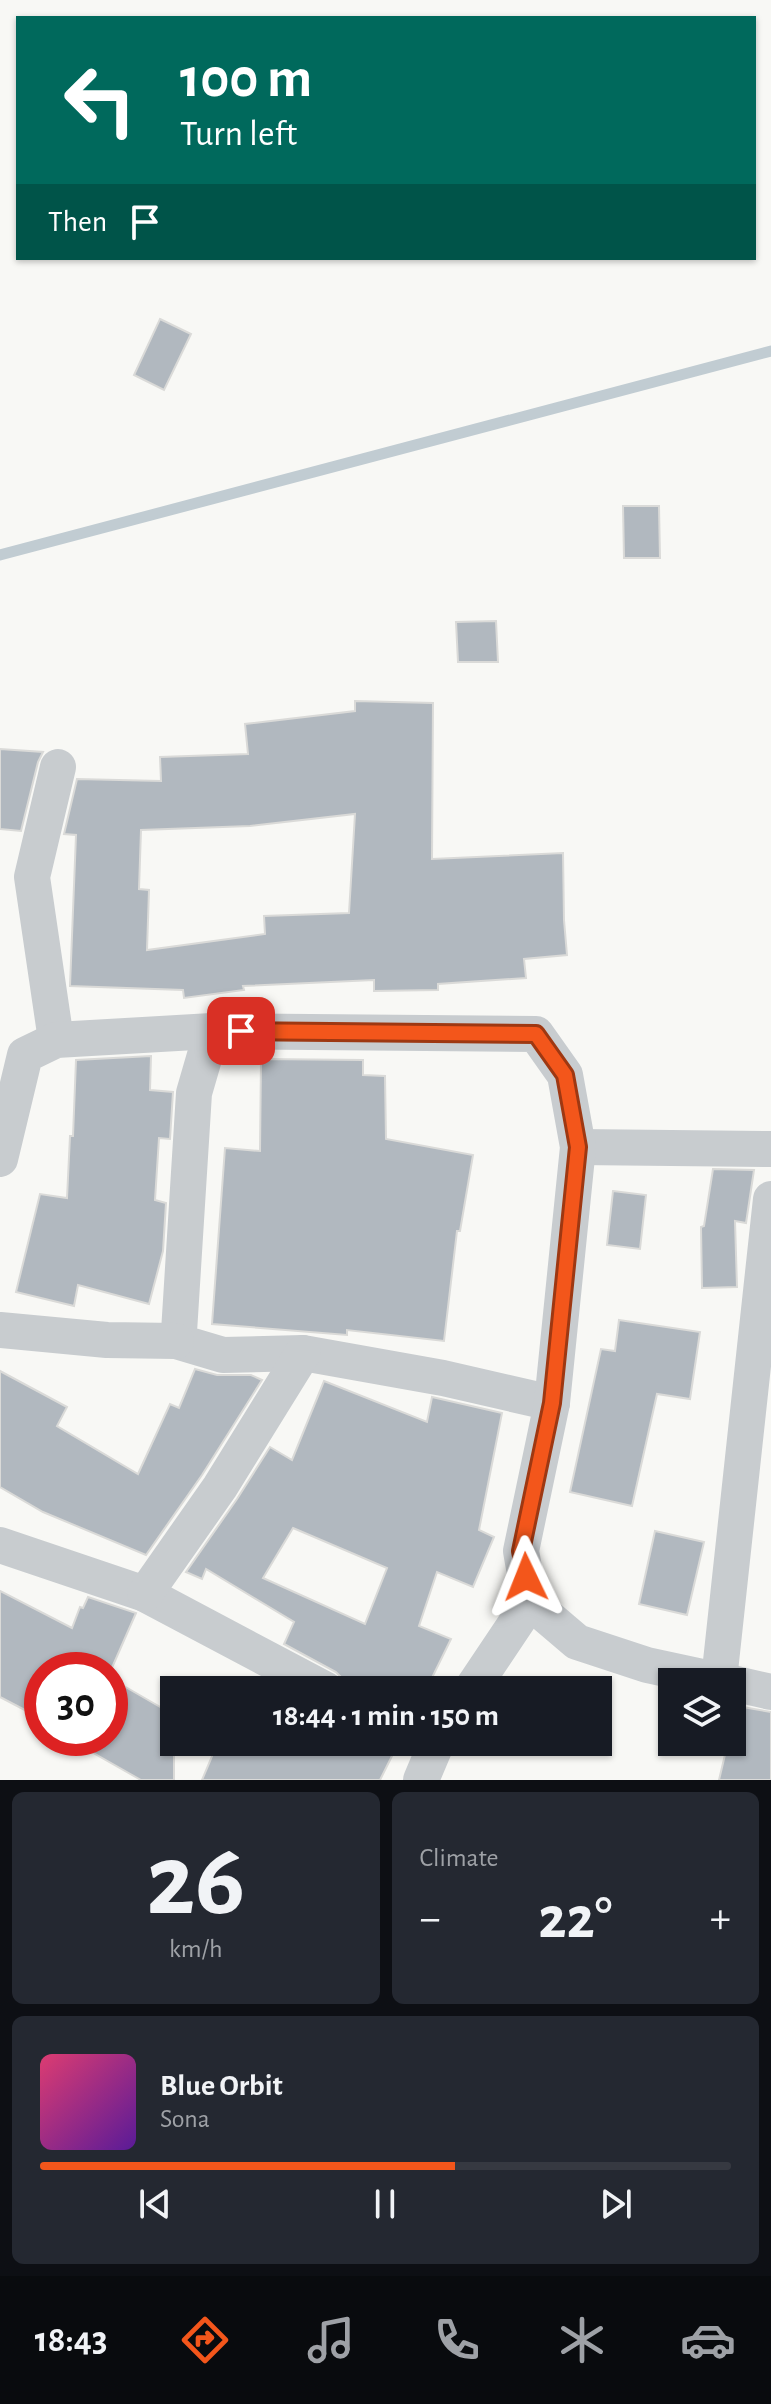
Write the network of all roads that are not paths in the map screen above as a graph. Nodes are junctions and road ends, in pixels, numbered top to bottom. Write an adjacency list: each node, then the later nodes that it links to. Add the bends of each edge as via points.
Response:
1 (58, 767): 3 (street, via 32,877)
2 (212, 1031): 3 (street); 4 (street, via 536,1034 565,1075); 9 (street, via 194,1093)
3 (56, 1040): 6 (street, via 25,1055)
4 (578, 1147): 5 (street); 11 (street)
5 (771, 1149)
6 (0, 1159)
7 (771, 1199): 16 (street)
8 (0, 1330): 9 (street)
9 (176, 1341): 10 (street, via 223,1355)
10 (303, 1353): 11 (street); 13 (street, via 220,1487)
11 (552, 1403): 14 (street, via 521,1551)
12 (0, 1545): 13 (street)
13 (145, 1594): 17 (street)
14 (530, 1602): 15 (street, via 577,1642); 18 (street)
15 (661, 1668)
16 (727, 1668)
17 (300, 1676)
18 (480, 1676)
19 (746, 1686): 20 (street)
20 (771, 1692)

